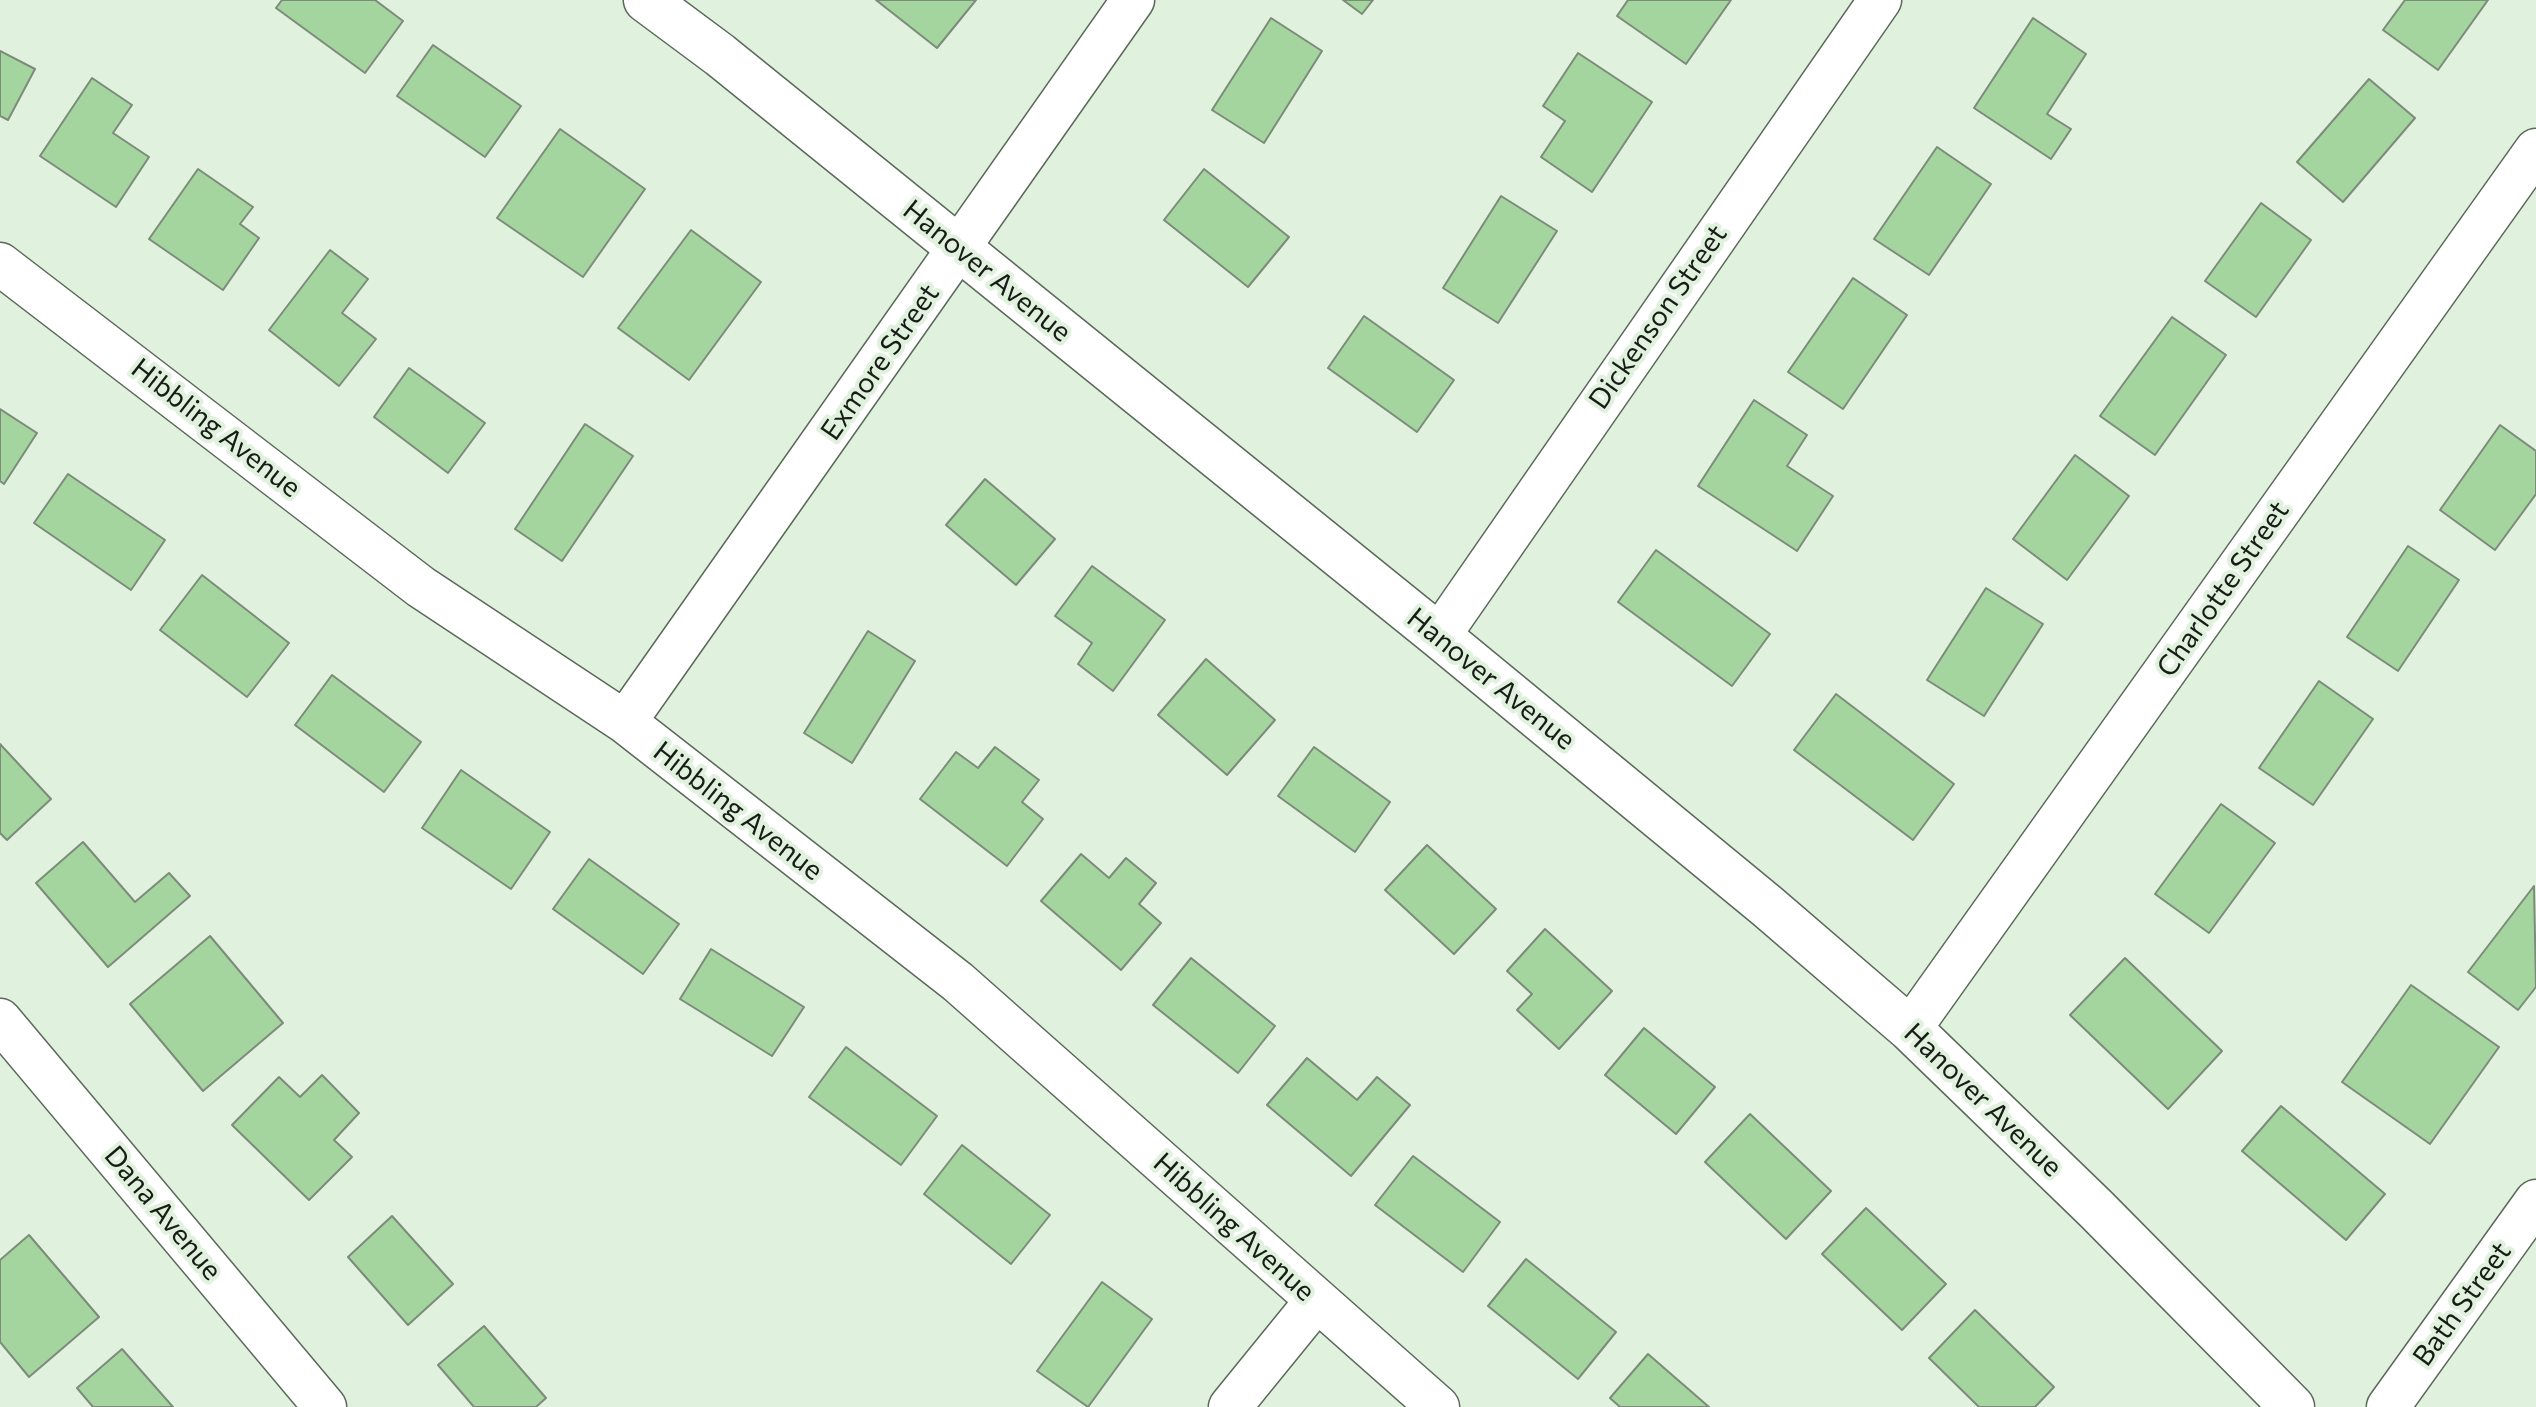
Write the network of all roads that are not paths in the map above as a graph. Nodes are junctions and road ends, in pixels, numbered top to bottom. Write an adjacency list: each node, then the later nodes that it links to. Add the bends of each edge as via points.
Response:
1 (646, 0): 5 (street, Hanover Avenue)
2 (1133, 0): 5 (street, Exmore Street)
3 (1880, 0): 7 (street, Dickenson Street)
4 (2536, 150): 10 (street, Charlotte Street)
5 (959, 250): 7 (street, Hanover Avenue); 8 (street, Exmore Street)
6 (0, 264): 8 (street, Hibbling Avenue, via 421,587)
7 (1439, 636): 10 (street, Hanover Avenue)
8 (625, 722): 12 (street, Hibbling Avenue, via 958,982)
9 (0, 1020): 13 (street, Dana Avenue)
10 (1910, 1029): 16 (street, Hanover Avenue)
11 (2536, 1201): 17 (street, Bath Street)
12 (1317, 1300): 14 (street); 15 (street, Hibbling Avenue)
13 (325, 1407)
14 (1230, 1407)
15 (1438, 1407)
16 (2292, 1407)
17 (2388, 1407)

